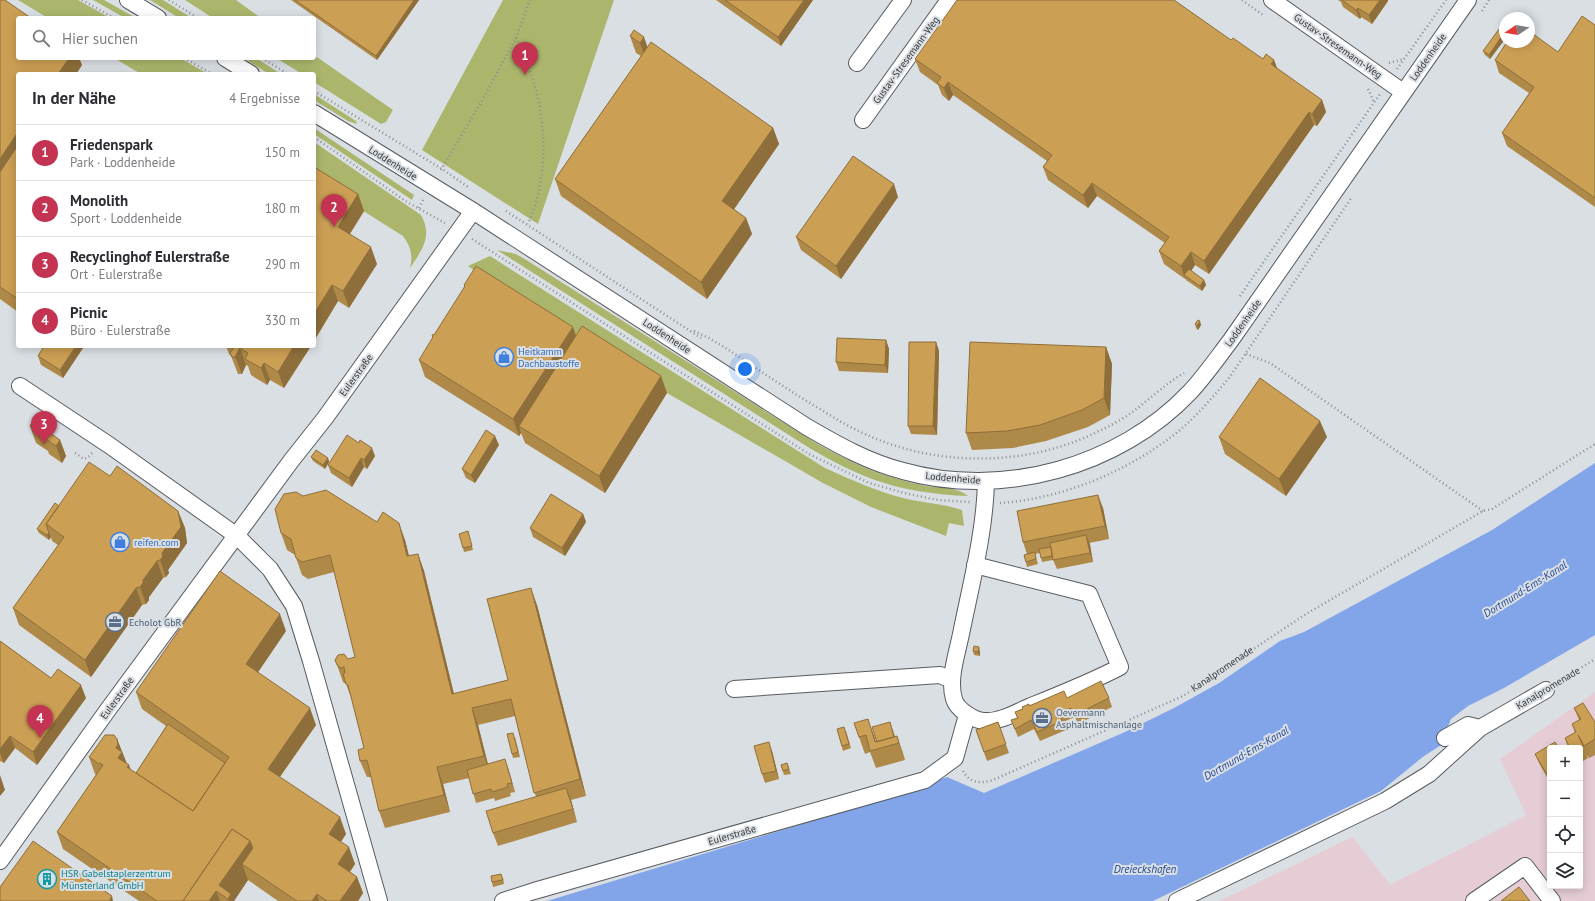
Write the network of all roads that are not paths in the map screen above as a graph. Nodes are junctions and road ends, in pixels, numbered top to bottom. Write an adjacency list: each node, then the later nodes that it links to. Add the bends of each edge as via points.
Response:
1 (128, 0): 6 (street)
2 (903, 0): 8 (street)
3 (949, 0): 12 (street, Gustav-Stresemann-Weg)
4 (1272, 0): 10 (street, Gustav-Stresemann-Weg)
5 (1468, 0): 10 (street, Loddenheide)
6 (155, 16)
7 (228, 60): 9 (street)
8 (857, 63)
9 (248, 72)
10 (1403, 92): 15 (street, Loddenheide, via 1231,340 1190,392 1148,427 1100,454 1061,469 1028,477)
11 (316, 114): 13 (street, Loddenheide)
12 (863, 120)
13 (473, 212): 15 (street, Loddenheide, via 801,423 855,454 925,476); 16 (street, Eulerstraße)
14 (20, 386): 16 (street, via 109,445)
15 (986, 481): 17 (street, via 986,504)
16 (237, 536): 24 (street, Eulerstraße); 25 (street, via 270,569 294,606)
17 (975, 565): 18 (street); 21 (street, via 1089,594 1120,667 1004,717 985,721)
18 (952, 680): 19 (street, via 940,675); 21 (street, via 954,700)
19 (734, 689)
20 (1546, 690): 22 (street, Kanalpromenade)
21 (967, 715): 26 (street, Eulerstraße, via 955,758 925,780)
22 (1480, 728): 23 (street, Kanalpromenade, via 1468,725); 27 (street, Kanalpromenade, via 1430,774 1385,801)
23 (1445, 738)
24 (0, 861)
25 (379, 901)
26 (503, 901)
27 (1178, 901)
28 (1474, 901): 29 (street, via 1525,866)
29 (1552, 901)

